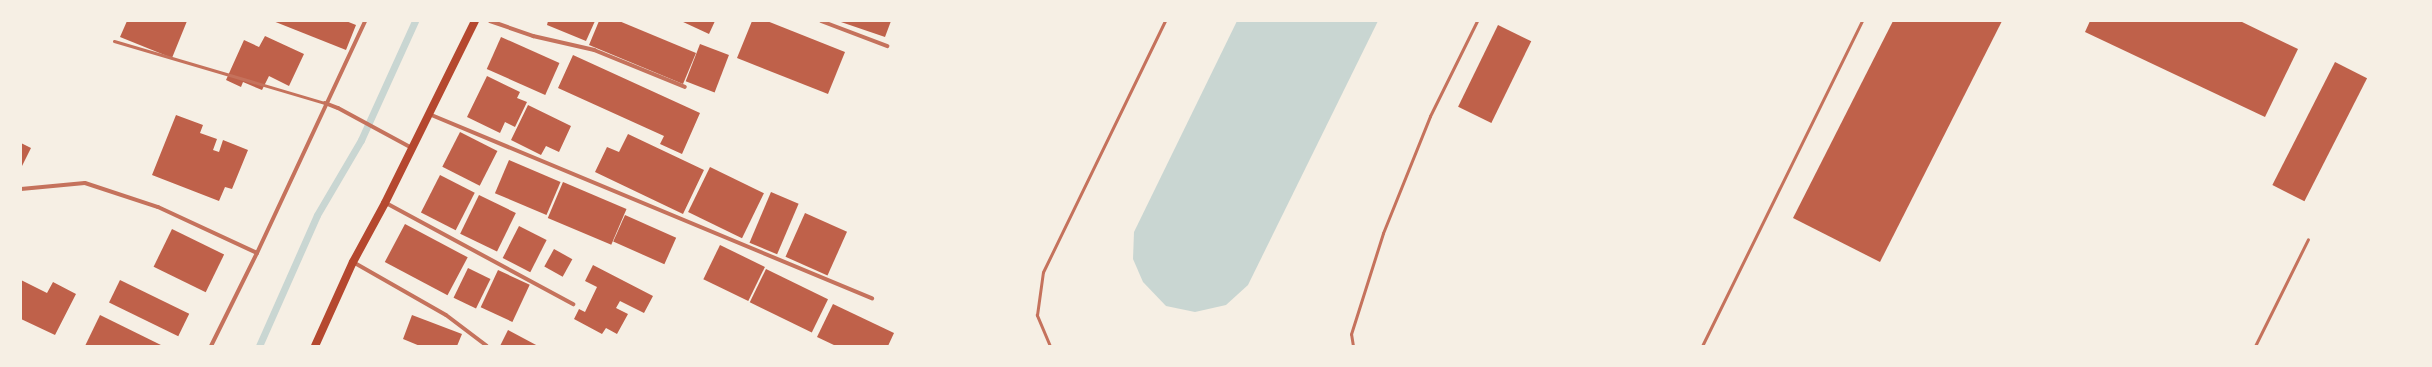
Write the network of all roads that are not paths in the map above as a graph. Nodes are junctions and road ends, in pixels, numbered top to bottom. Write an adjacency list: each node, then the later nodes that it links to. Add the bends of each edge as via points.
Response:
1 (364, 21): 11 (street)
2 (475, 21): 12 (main road)
3 (490, 21): 10 (street, via 533,36 594,50)
4 (821, 21): 9 (street)
5 (1165, 21): 24 (lane, via 1043,272 1037,315)
6 (1477, 21): 25 (lane, via 1430,116 1383,233 1351,334)
7 (1862, 21): 26 (lane)
8 (114, 41): 11 (lane)
9 (887, 46)
10 (685, 87)
11 (325, 103): 13 (street); 17 (street)
12 (428, 114): 13 (main road); 19 (street)
13 (412, 148): 15 (main road)
14 (21, 189): 17 (street, via 85,183 158,207)
15 (385, 202): 18 (main road); 20 (street)
16 (2308, 239): 27 (lane)
17 (257, 253): 21 (street)
18 (353, 262): 22 (main road); 23 (street, via 446,315)
19 (872, 298)
20 (573, 304)
21 (211, 346)
22 (315, 346)
23 (487, 346)
24 (1050, 346)
25 (1353, 346)
26 (1702, 346)
27 (2255, 346)

